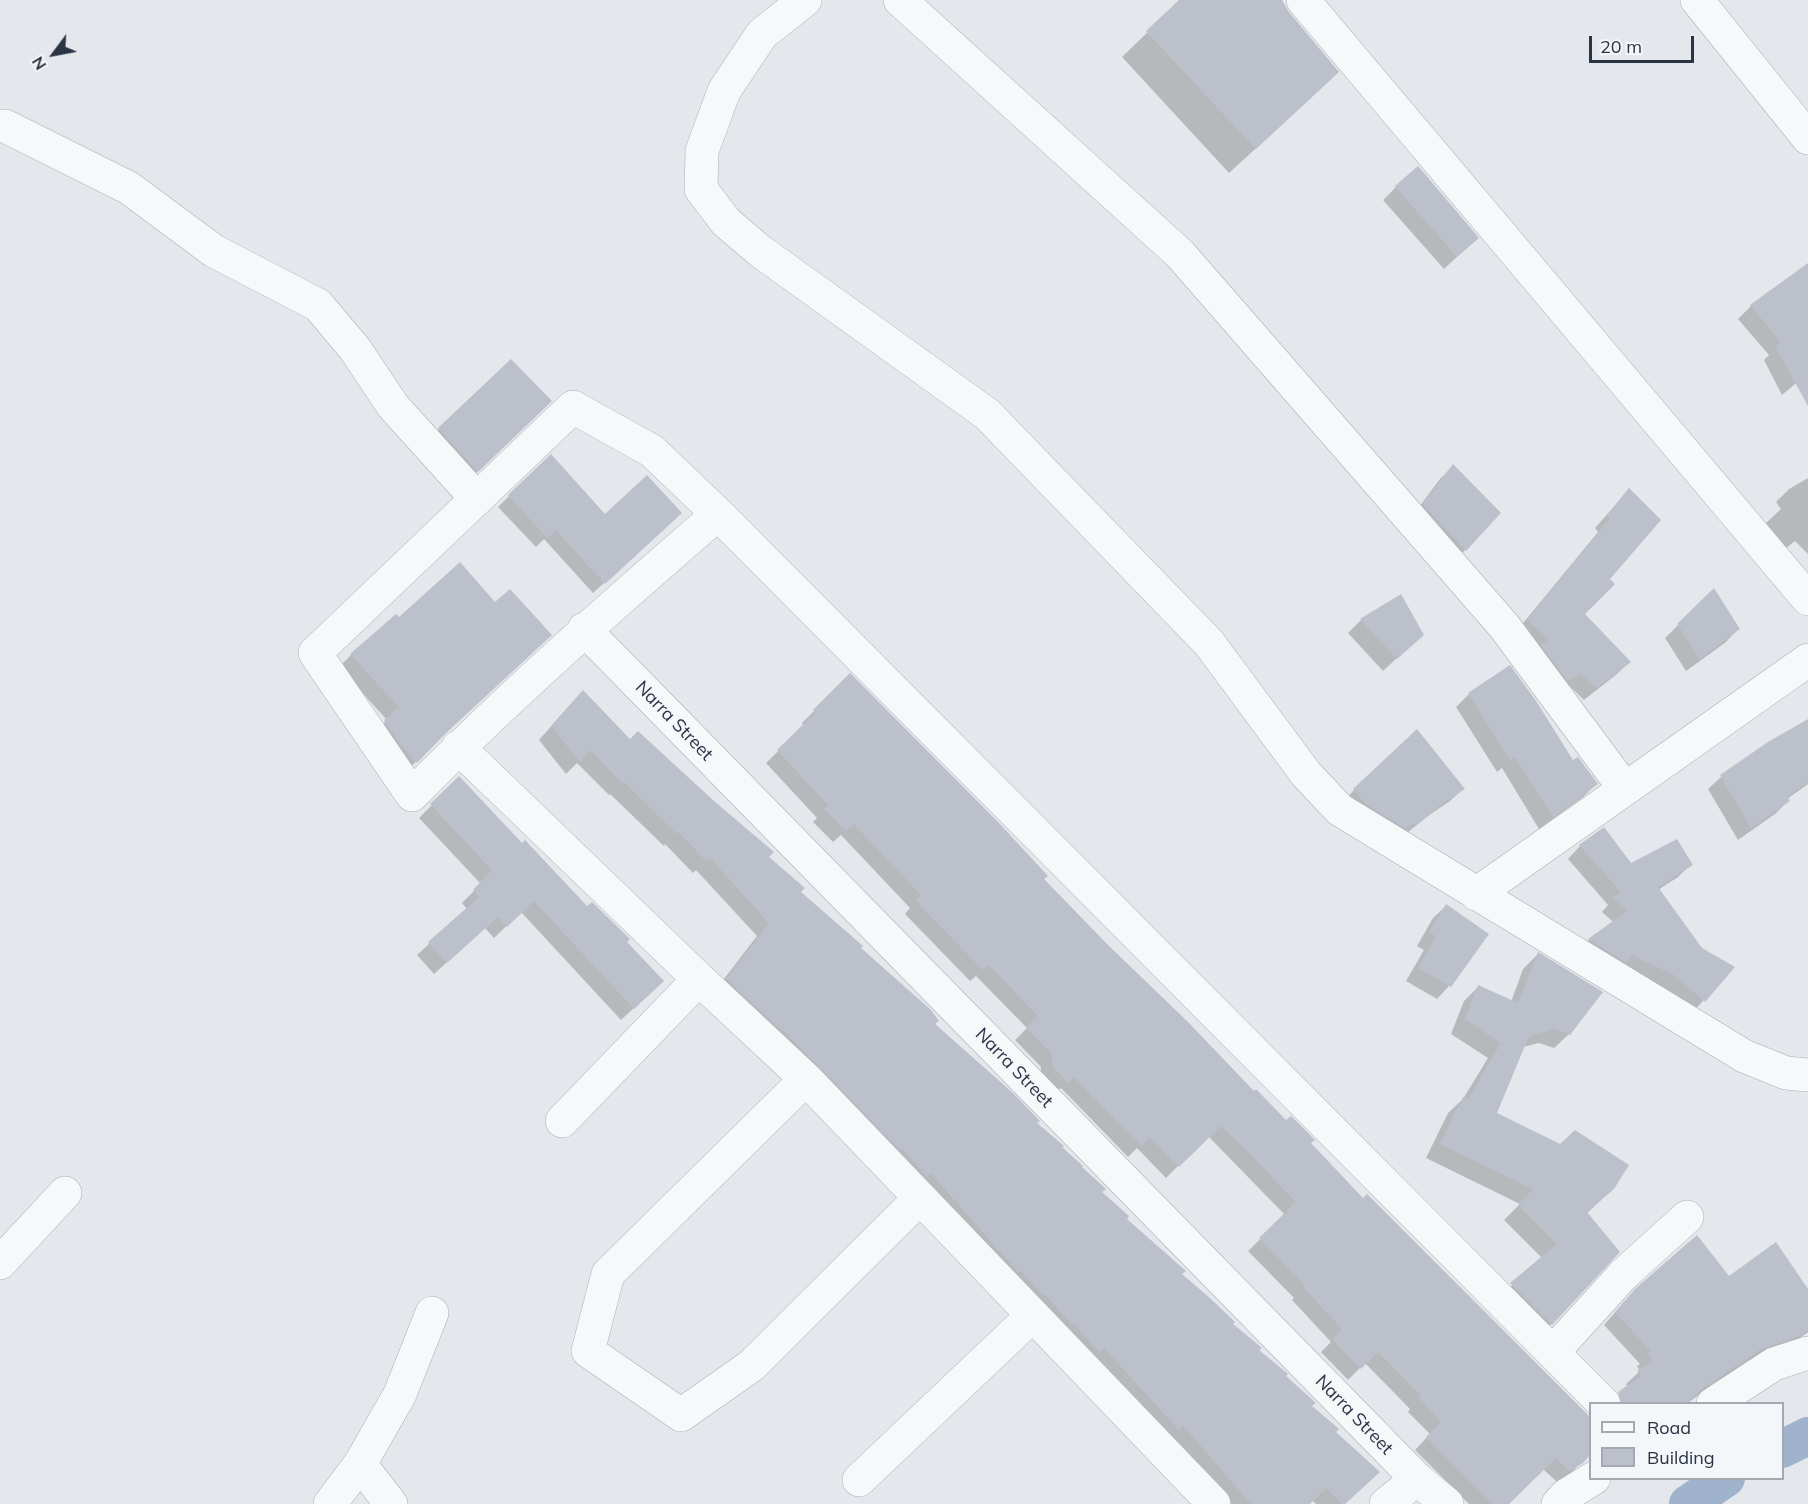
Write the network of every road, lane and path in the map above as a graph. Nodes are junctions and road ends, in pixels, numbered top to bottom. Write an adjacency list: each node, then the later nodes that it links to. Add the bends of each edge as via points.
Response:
1 (805, 0): 14 (street, via 762,34 723,91 702,151 701,189 726,222 760,251 987,414 1209,643 1306,774 1340,810)
2 (900, 0): 13 (street, via 1180,254 1504,626)
3 (1303, 0): 9 (street)
4 (1697, 0): 6 (street)
5 (0, 126): 7 (street, via 129,188 214,251 318,305 355,349 393,406)
6 (1808, 138)
7 (477, 499): 8 (street, via 573,407 652,451); 12 (street, via 315,653 412,795)
8 (718, 514): 10 (street); 25 (street)
9 (1808, 599)
10 (584, 629): 12 (street); 30 (street, Narra Street)
11 (1808, 660): 13 (street)
12 (458, 747): 15 (street)
13 (1625, 789): 14 (street)
14 (1476, 894): 16 (street, via 1744,1056 1786,1073)
15 (699, 979): 17 (street); 18 (street)
16 (1808, 1075)
17 (806, 1079): 20 (street); 20 (street, via 608,1274 588,1351 681,1415 751,1366)
18 (562, 1120)
19 (65, 1193): 22 (street)
20 (920, 1198): 24 (street)
21 (1687, 1217): 25 (street, via 1623,1275)
22 (0, 1263)
23 (432, 1313): 29 (street, via 400,1394)
24 (1033, 1315): 31 (street); 35 (street)
25 (1554, 1351): 27 (street)
26 (1808, 1353): 28 (street, via 1774,1364)
27 (1602, 1402)
28 (1716, 1402)
29 (360, 1464): 33 (street); 34 (street)
30 (1417, 1479): 36 (street); 37 (street, Narra Street)
31 (859, 1480)
32 (1592, 1480): 38 (street)
33 (330, 1504)
34 (391, 1504)
35 (1215, 1504)
36 (1386, 1504)
37 (1447, 1504)
38 (1558, 1504)

